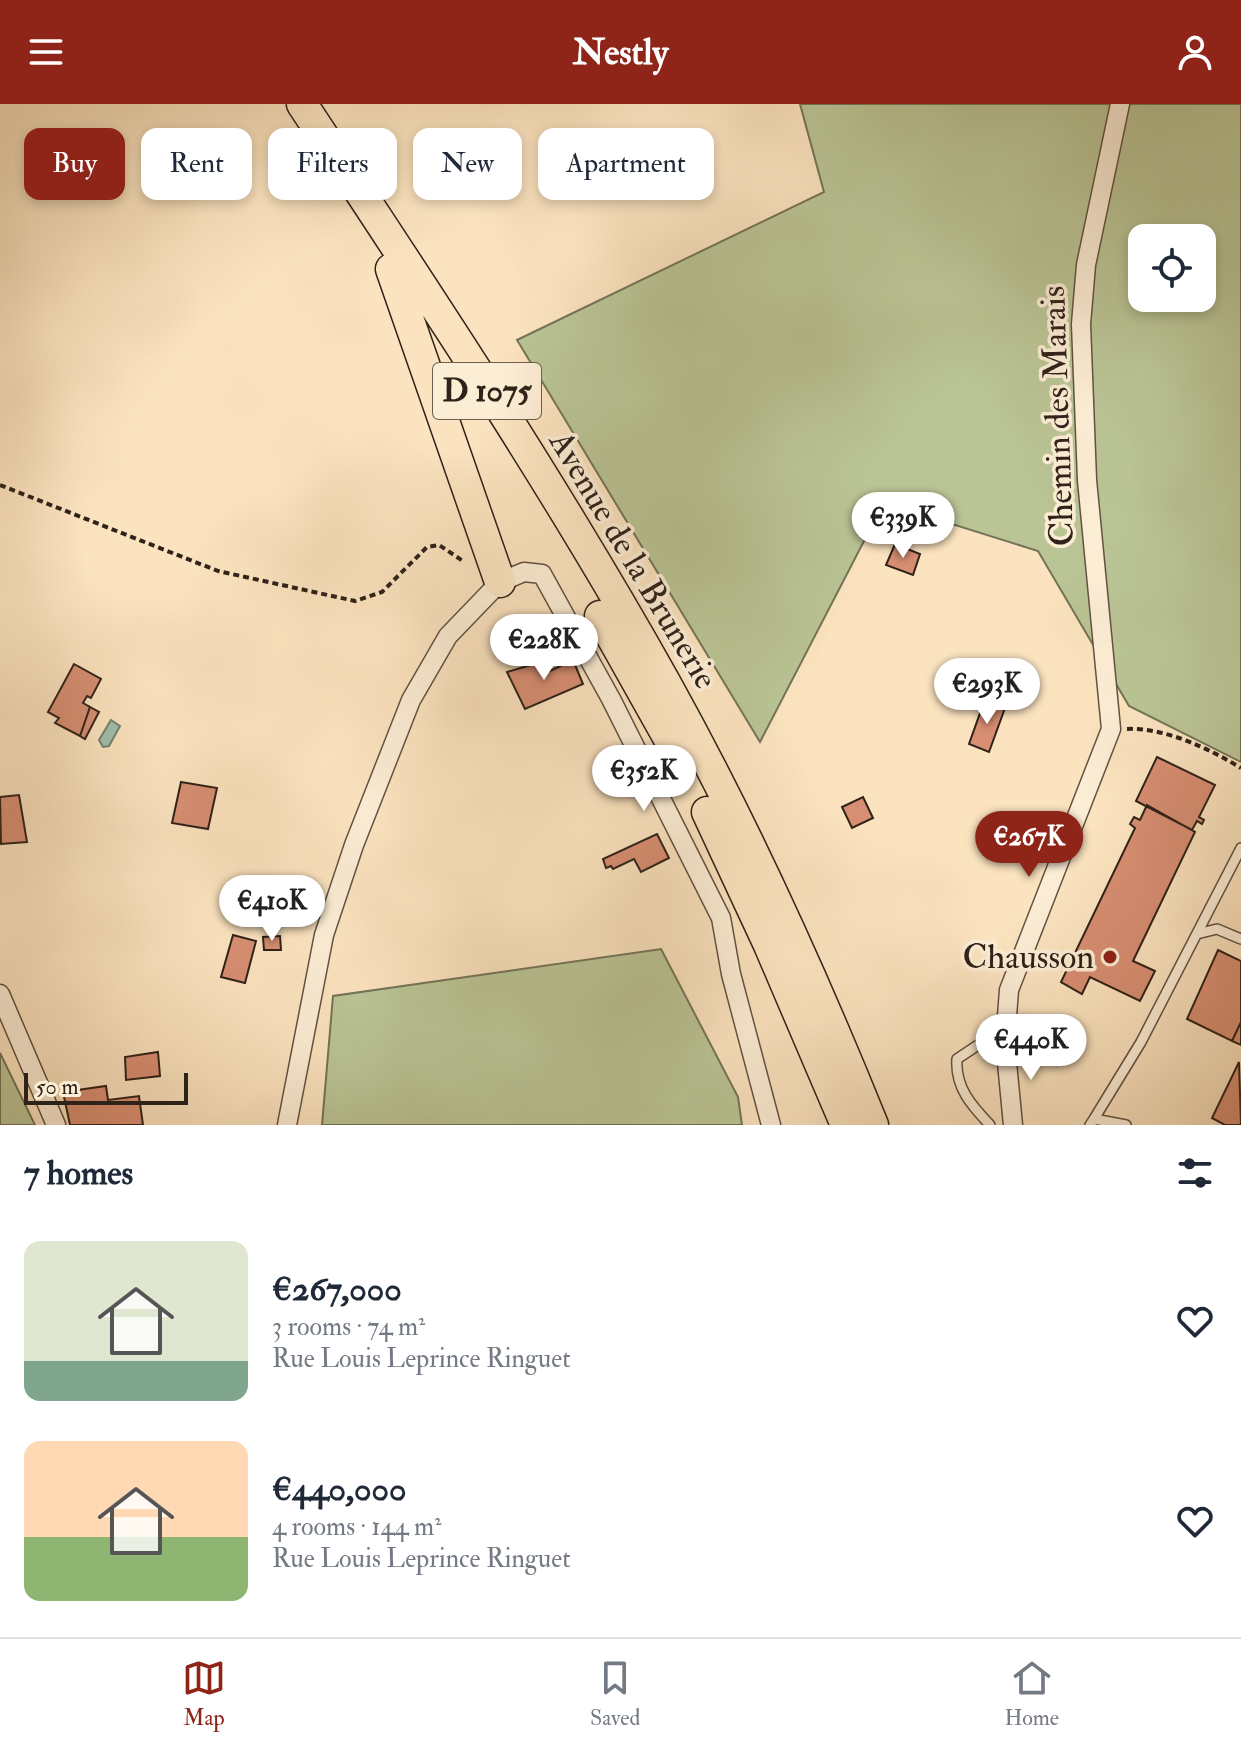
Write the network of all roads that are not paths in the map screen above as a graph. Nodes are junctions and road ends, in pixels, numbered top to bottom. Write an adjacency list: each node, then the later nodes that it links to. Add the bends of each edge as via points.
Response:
1 (299, 104): 3 (main road, D 1075); 15 (main road, Avenue de la Brunerie / D 1075, via 414,272 665,683 790,929)
2 (1120, 104): 9 (street, Chemin des Marais, via 1086,265 1081,324 1087,480 1111,729 1009,990)
3 (391, 269): 4 (main road); 14 (main road, D 1075, via 666,730 769,945)
4 (500, 582): 12 (street, via 448,636 411,700 354,845 324,935); 13 (street, via 524,572 542,574 721,918)
5 (1241, 848): 6 (lane)
6 (1197, 934): 7 (lane, via 1217,929); 10 (lane)
7 (1241, 939)
8 (0, 994): 11 (street)
9 (1005, 1042): 16 (lane, via 981,1043 957,1059 955,1077); 17 (street)
10 (1092, 1122): 18 (lane)
11 (56, 1125)
12 (287, 1125)
13 (771, 1125)
14 (846, 1125)
15 (873, 1125)
16 (990, 1125)
17 (1013, 1125)
18 (1126, 1125)

